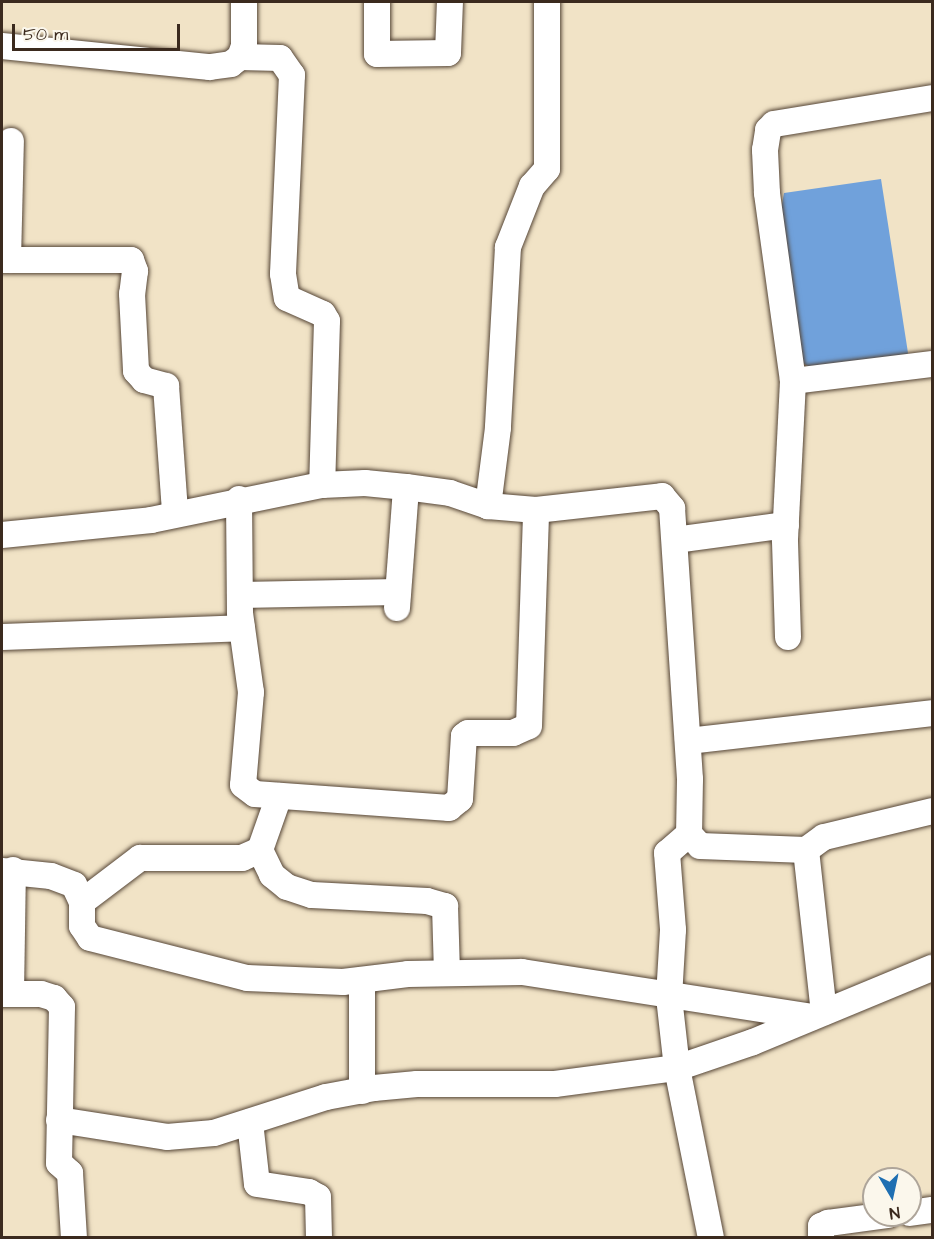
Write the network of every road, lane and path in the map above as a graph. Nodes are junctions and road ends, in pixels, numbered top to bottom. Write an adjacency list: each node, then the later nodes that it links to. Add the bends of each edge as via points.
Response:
1 (244, 2): 6 (street, via 245,36)
2 (376, 2): 3 (street, via 377,54 389,54 448,53)
3 (450, 2)
4 (547, 2): 15 (street, via 547,169 532,186 508,247 498,428)
5 (2, 46): 6 (street, via 210,68 231,64)
6 (240, 57): 12 (street, via 280,58 292,75 283,274 287,298 323,314 327,321)
7 (933, 98): 11 (street, via 785,121 768,130 767,193)
8 (11, 141): 9 (street)
9 (5, 260): 17 (street, via 131,260 135,271 132,294 136,370 144,380 166,386)
10 (933, 364): 11 (street)
11 (793, 381): 18 (street)
12 (322, 484): 13 (street, via 365,483); 14 (street)
13 (406, 488): 15 (street, via 450,493); 21 (street, via 398,600)
14 (239, 500): 17 (street); 21 (street)
15 (488, 506): 16 (street)
16 (536, 510): 20 (street, via 662,496 672,508); 27 (street, via 529,726 513,733 464,736 460,799 449,808)
17 (175, 513): 19 (street, via 129,523)
18 (786, 525): 20 (street); 24 (street)
19 (2, 534)
20 (675, 540): 26 (street)
21 (240, 596): 22 (street)
22 (242, 628): 23 (street); 27 (street, via 251,692 243,785 255,794)
23 (2, 637)
24 (788, 637)
25 (933, 713): 26 (street)
26 (688, 741): 29 (street)
27 (279, 796): 30 (street)
28 (933, 811): 31 (street, via 824,837)
29 (689, 834): 31 (street, via 700,846); 38 (street, via 668,854 673,930)
30 (260, 850): 33 (street, via 242,858 140,858); 35 (street, via 272,875 287,887 312,895 427,901 446,906)
31 (806, 850): 39 (street)
32 (7, 871): 33 (street, via 51,876 74,885); 37 (street)
33 (82, 902): 36 (street, via 82,927 90,938 247,978 292,983)
34 (933, 968): 39 (street)
35 (447, 972): 36 (street); 38 (street, via 522,972 592,980)
36 (362, 980): 41 (street)
37 (6, 994): 42 (street, via 41,994 54,998 63,1007)
38 (669, 997): 39 (street); 40 (street)
39 (818, 1014): 40 (street)
40 (677, 1068): 41 (street, via 555,1084 417,1084); 47 (street)
41 (362, 1091): 43 (street, via 314,1100)
42 (59, 1120): 43 (street, via 168,1137 214,1132); 45 (street, via 59,1163 70,1173)
43 (250, 1122): 46 (street, via 257,1184 309,1192 318,1197)
44 (862, 1218): 48 (street, via 821,1226)
45 (74, 1238)
46 (320, 1238)
47 (711, 1238)
48 (821, 1238)

